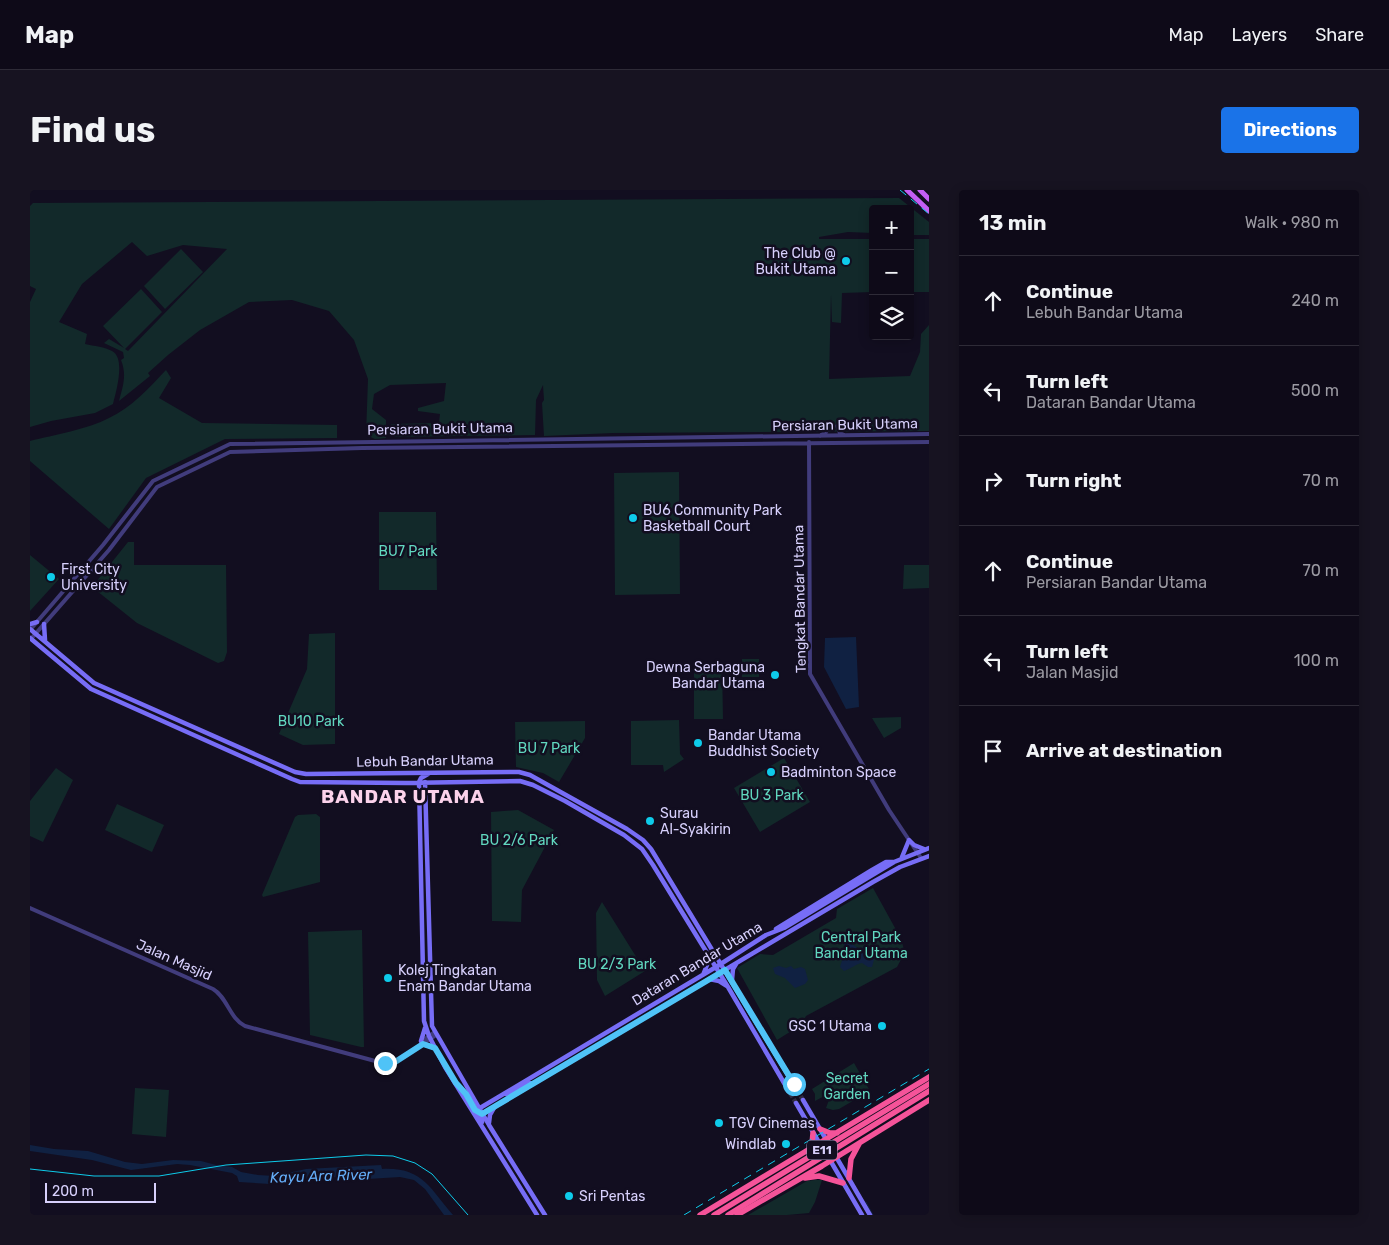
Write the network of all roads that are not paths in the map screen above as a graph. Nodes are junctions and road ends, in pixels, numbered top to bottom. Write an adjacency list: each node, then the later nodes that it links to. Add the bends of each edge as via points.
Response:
1 (907, 190): 4 (main road)
2 (920, 190): 3 (main road)
3 (929, 199)
4 (929, 210)
5 (830, 426): 10 (street)
6 (837, 426): 8 (street)
7 (929, 434): 8 (street, Persiaran Bukit Utama)
8 (846, 436): 10 (street, Persiaran Bukit Utama)
9 (809, 437): 10 (street, Persiaran Bukit Utama); 12 (street, Tengkat Bandar Utama); 13 (street, Persiaran Bukit Utama, via 230,444 153,481 104,545)
10 (818, 437)
11 (929, 442): 12 (street, Persiaran Bukit Utama)
12 (809, 444): 15 (street, Persiaran Bukit Utama, via 230,452 157,487 109,550); 29 (street, Tengkat Bandar Utama, via 810,674)
13 (37, 622): 14 (main road); 16 (street, Persiaran Bukit Utama)
14 (30, 624)
15 (44, 624): 17 (street, Persiaran Bukit Utama); 19 (main road)
16 (30, 629): 17 (main road, Lebuh Bandar Utama)
17 (36, 634): 18 (street, Persiaran Bukit Utama); 19 (main road, Lebuh Bandar Utama)
18 (31, 638): 27 (main road, Lebuh Bandar Utama, via 91,689 292,779 300,782)
19 (45, 641): 21 (main road, Lebuh Bandar Utama, via 94,683 295,772)
20 (511, 771): 22 (main road, Lebuh Bandar Utama); 26 (main road, via 513,776); 37 (main road, Lebuh Bandar Utama, via 530,775 643,840)
21 (408, 773): 22 (main road, Lebuh Bandar Utama); 23 (main road)
22 (432, 773): 23 (main road)
23 (422, 777): 24 (main road)
24 (422, 782): 25 (main road, Lebuh Bandar Utama); 27 (main road, Lebuh Bandar Utama); 28 (main road)
25 (437, 782): 26 (main road, Lebuh Bandar Utama); 28 (main road)
26 (526, 782): 36 (main road, Lebuh Bandar Utama, via 624,835 642,849)
27 (405, 783): 28 (main road)
28 (422, 794): 48 (main road); 49 (main road, via 431,1020)
29 (909, 840): 30 (main road); 31 (street, Tengkat Bandar Utama); 33 (main road)
30 (927, 849): 31 (main road, Dataran Bandar Utama)
31 (916, 852): 33 (main road, Dataran Bandar Utama); 34 (street, Tengkat Bandar Utama)
32 (929, 856): 34 (main road, Dataran Bandar Utama)
33 (902, 858): 38 (main road, Dataran Bandar Utama)
34 (919, 859): 39 (main road, Dataran Bandar Utama, via 879,878)
35 (30, 908): 51 (street, Jalan Masjid, via 213,989 241,1024 385,1063)
36 (708, 953): 41 (main road, Lebuh Bandar Utama); 44 (main road, via 708,965)
37 (715, 954): 38 (main road); 40 (main road, Lebuh Bandar Utama)
38 (732, 957): 40 (main road, Dataran Bandar Utama)
39 (736, 963): 42 (main road, Dataran Bandar Utama); 46 (main road)
40 (721, 964): 41 (main road, Dataran Bandar Utama); 42 (main road, Lebuh Bandar Utama)
41 (716, 967): 43 (main road, Lebuh Bandar Utama); 44 (main road, Dataran Bandar Utama)
42 (725, 970): 43 (main road, Dataran Bandar Utama); 46 (main road, Lebuh Bandar Utama)
43 (720, 973): 45 (main road, Dataran Bandar Utama); 47 (main road, Lebuh Bandar Utama)
44 (703, 975): 60 (main road, Dataran Bandar Utama)
45 (709, 979): 47 (main road); 53 (main road, Dataran Bandar Utama)
46 (732, 981): 56 (main road, Lebuh Bandar Utama)
47 (728, 986): 58 (main road)
48 (425, 1027): 50 (main road); 51 (main road)
49 (436, 1033): 50 (street, Jalan Masjid); 61 (main road)
50 (429, 1038): 51 (street, Jalan Masjid); 52 (main road)
51 (422, 1043): 52 (main road)
52 (435, 1048): 55 (main road)
53 (582, 1054): 60 (main road, via 579,1052 510,1093); 66 (main road, Dataran Bandar Utama)
54 (929, 1077): 70 (highway)
55 (456, 1083): 67 (main road, via 475,1110); 73 (main road)
56 (794, 1084)
57 (929, 1084): 88 (highway, E11, bridge)
58 (787, 1088)
59 (929, 1091): 89 (highway, E11, bridge)
60 (502, 1094): 64 (main road, Dataran Bandar Utama)
61 (475, 1100): 64 (main road); 67 (main road)
62 (802, 1100): 69 (main road)
63 (929, 1100): 74 (highway)
64 (488, 1103): 67 (main road, Dataran Bandar Utama)
65 (796, 1104): 71 (main road)
66 (495, 1106): 67 (main road, Dataran Bandar Utama); 68 (main road)
67 (481, 1111): 68 (main road); 73 (main road, via 480,1119)
68 (489, 1124): 86 (main road)
69 (820, 1129): 70 (highway); 72 (main road)
70 (838, 1132): 72 (highway); 76 (highway, via 839,1145)
71 (814, 1133): 75 (main road); 77 (highway)
72 (826, 1140): 75 (highway); 78 (main road)
73 (491, 1142): 85 (main road)
74 (860, 1142): 76 (highway); 82 (highway, via 851,1159)
75 (820, 1144): 77 (highway); 79 (main road)
76 (849, 1148): 78 (highway)
77 (809, 1150): 80 (highway)
78 (836, 1156): 79 (highway); 82 (main road)
79 (830, 1160): 81 (highway); 84 (main road)
80 (784, 1165): 81 (highway, via 811,1152 819,1158); 87 (highway)
81 (819, 1167): 83 (highway)
82 (849, 1178): 92 (main road)
83 (797, 1181): 84 (highway, via 819,1176); 90 (highway)
84 (843, 1183): 91 (main road)
85 (537, 1215)
86 (545, 1215)
87 (700, 1215)
88 (714, 1215)
89 (728, 1215)
90 (737, 1215)
91 (862, 1215)
92 (870, 1215)

